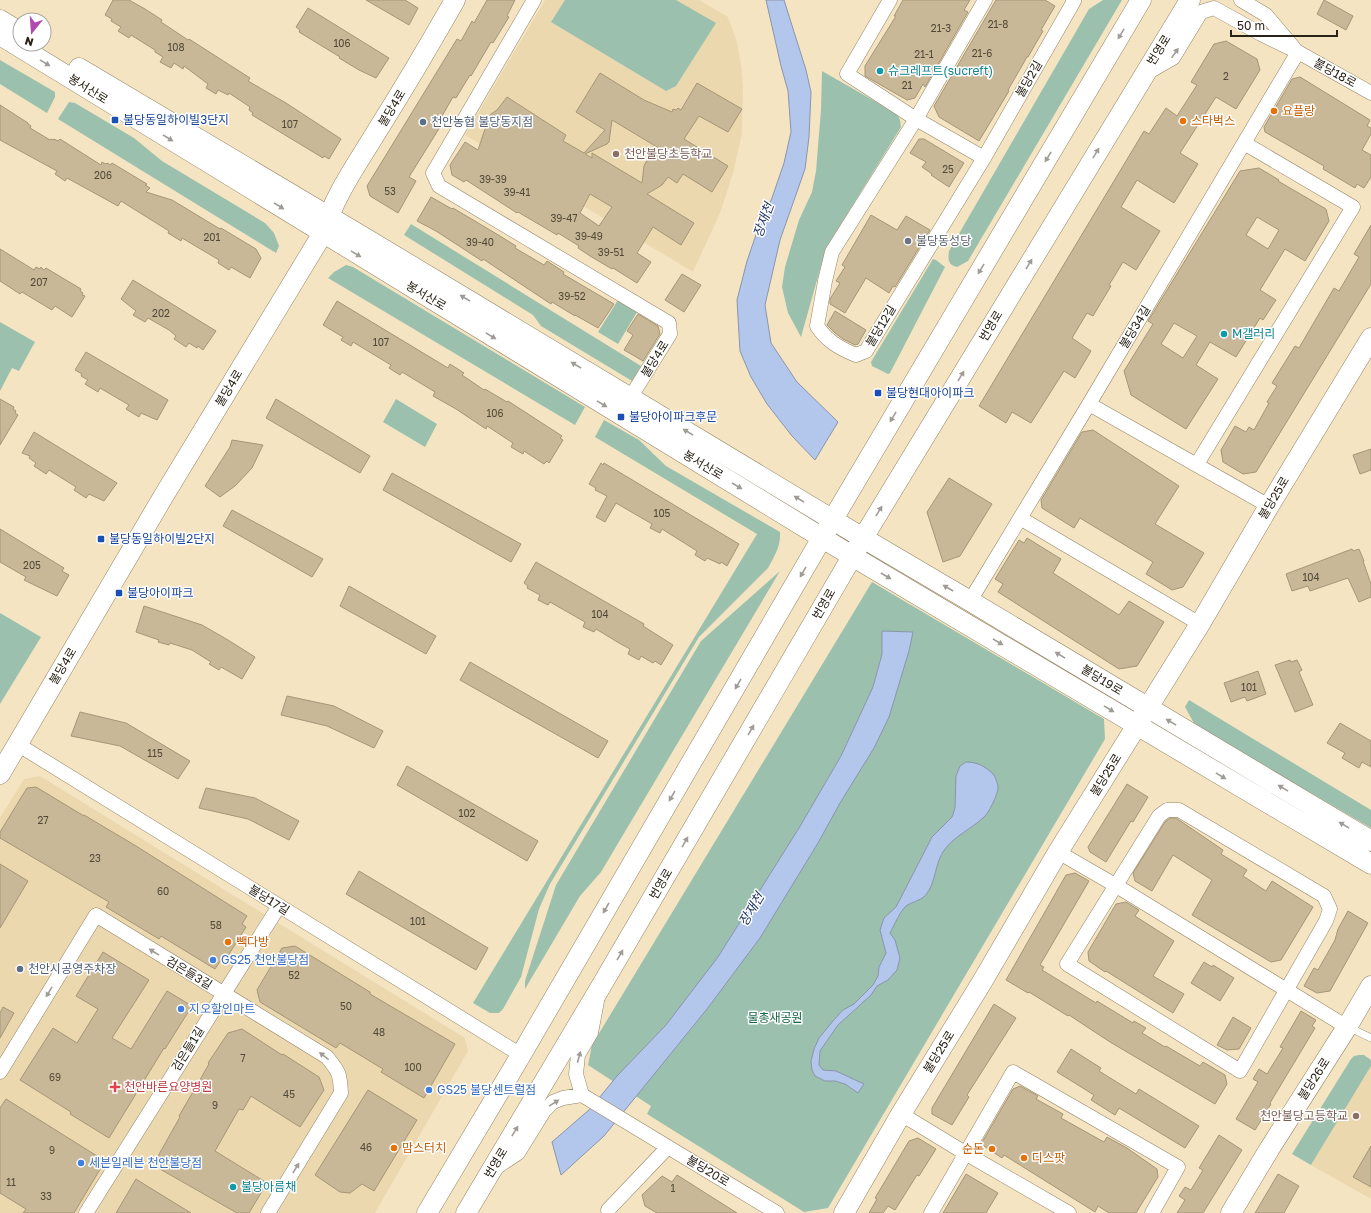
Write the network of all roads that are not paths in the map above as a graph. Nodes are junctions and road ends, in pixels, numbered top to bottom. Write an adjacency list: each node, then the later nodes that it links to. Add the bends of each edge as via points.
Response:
1 (455, 0): 19 (street, 불당4로, via 343,187)
2 (534, 0): 21 (street, 불당4로, via 433,173 439,186 669,323 670,334)
3 (890, 0): 16 (street, via 847,74)
4 (985, 0): 16 (street, 불당12길)
5 (1073, 0): 18 (street, 불당2길)
6 (1141, 0): 27 (street, one-way to 27)
7 (1190, 0): 14 (street, 번영로)
8 (1241, 0): 13 (street, via 1266,15)
9 (0, 20): 10 (street)
10 (12, 27)
11 (0, 35): 19 (street, 봉서산로, one-way to 19)
12 (52, 52): 19 (street, 봉서산로)
13 (1298, 52): 14 (street, 불당18로, one-way to 13, via 1173,58 1201,12 1214,8); 15 (street, 불당18로); 17 (street, 불당34길)
14 (1144, 75): 29 (street, 번영로, one-way to 14)
15 (1371, 93)
16 (916, 119): 18 (street); 18 (street, 불당12길, via 832,252 817,326 824,336 843,350 856,355 866,351)
17 (1244, 143): 22 (street, 불당34길); 24 (street, via 1353,208)
18 (984, 158)
19 (326, 225): 21 (street, 봉서산로, one-way to 19); 23 (street, 봉서산로, one-way to 23); 35 (street, 불당4로)
20 (1371, 338): 25 (street, 불당25로)
21 (630, 397): 23 (street, 불당4로); 27 (street, 봉서산로, one-way to 21)
22 (1089, 404): 24 (street); 26 (street, 불당34길)
23 (619, 414): 28 (street, 봉서산로, one-way to 28)
24 (1196, 464): 25 (street)
25 (1269, 506): 32 (street, 불당25로)
26 (1020, 518): 31 (street, 불당34길); 32 (street)
27 (832, 519): 28 (street); 29 (street, 불당19로)
28 (823, 538): 30 (street, 봉서산로); 48 (street, one-way to 48)
29 (862, 538): 30 (street, 번영로); 31 (street, 불당19로, one-way to 29)
30 (852, 556): 34 (street, 불당19로, one-way to 34); 43 (street, 번영로, one-way to 30)
31 (970, 601): 33 (street, 불당19로, one-way to 31)
32 (1200, 624): 33 (street, 불당25로)
33 (1147, 707): 34 (street, 불당25로); 37 (street, 불당19로, one-way to 33)
34 (1136, 726): 38 (street, 불당25로); 39 (street, 불당19로, one-way to 39)
35 (18, 744): 36 (street, 불당4로); 41 (street, 불당17길)
36 (0, 774)
37 (1371, 841)
38 (1058, 852): 40 (street); 51 (street, 불당25로)
39 (1371, 864)
40 (1115, 885): 44 (street); 44 (street, via 1159,816 1167,810 1179,810 1324,896 1330,909 1326,921); 44 (street, via 1067,964 1240,1071)
41 (278, 906): 45 (street, 검은들1길); 48 (street, 불당17길)
42 (1371, 986): 46 (street, 불당26로)
43 (600, 988): 50 (street, one-way to 43, via 576,1074 578,1055 591,1033); 54 (street, 번영로, one-way to 43)
44 (1287, 990): 46 (street)
45 (223, 993): 49 (street, 검은들3길, one-way to 49, via 96,915); 56 (street, 검은들1길); 57 (street, 검은들3길, one-way to 45, via 341,1093 340,1077 327,1057)
46 (1347, 1027): 47 (lane); 65 (street, 불당26로)
47 (1371, 1038)
48 (521, 1055): 58 (street)
49 (0, 1072)
50 (582, 1095): 52 (street, 불당20로); 54 (street, one-way to 50, via 518,1153 544,1111 553,1102)
51 (901, 1114): 53 (street); 61 (street, 불당25로)
52 (668, 1147): 55 (street); 60 (street, 불당20로)
53 (965, 1153): 62 (street); 63 (street); 64 (street, via 1013,1072 1178,1167)
54 (491, 1171): 59 (street, 번영로)
55 (609, 1212)
56 (86, 1213)
57 (268, 1213)
58 (427, 1213)
59 (466, 1213)
60 (777, 1213)
61 (844, 1213)
62 (931, 1213)
63 (1069, 1213)
64 (1152, 1213)
65 (1231, 1213)

